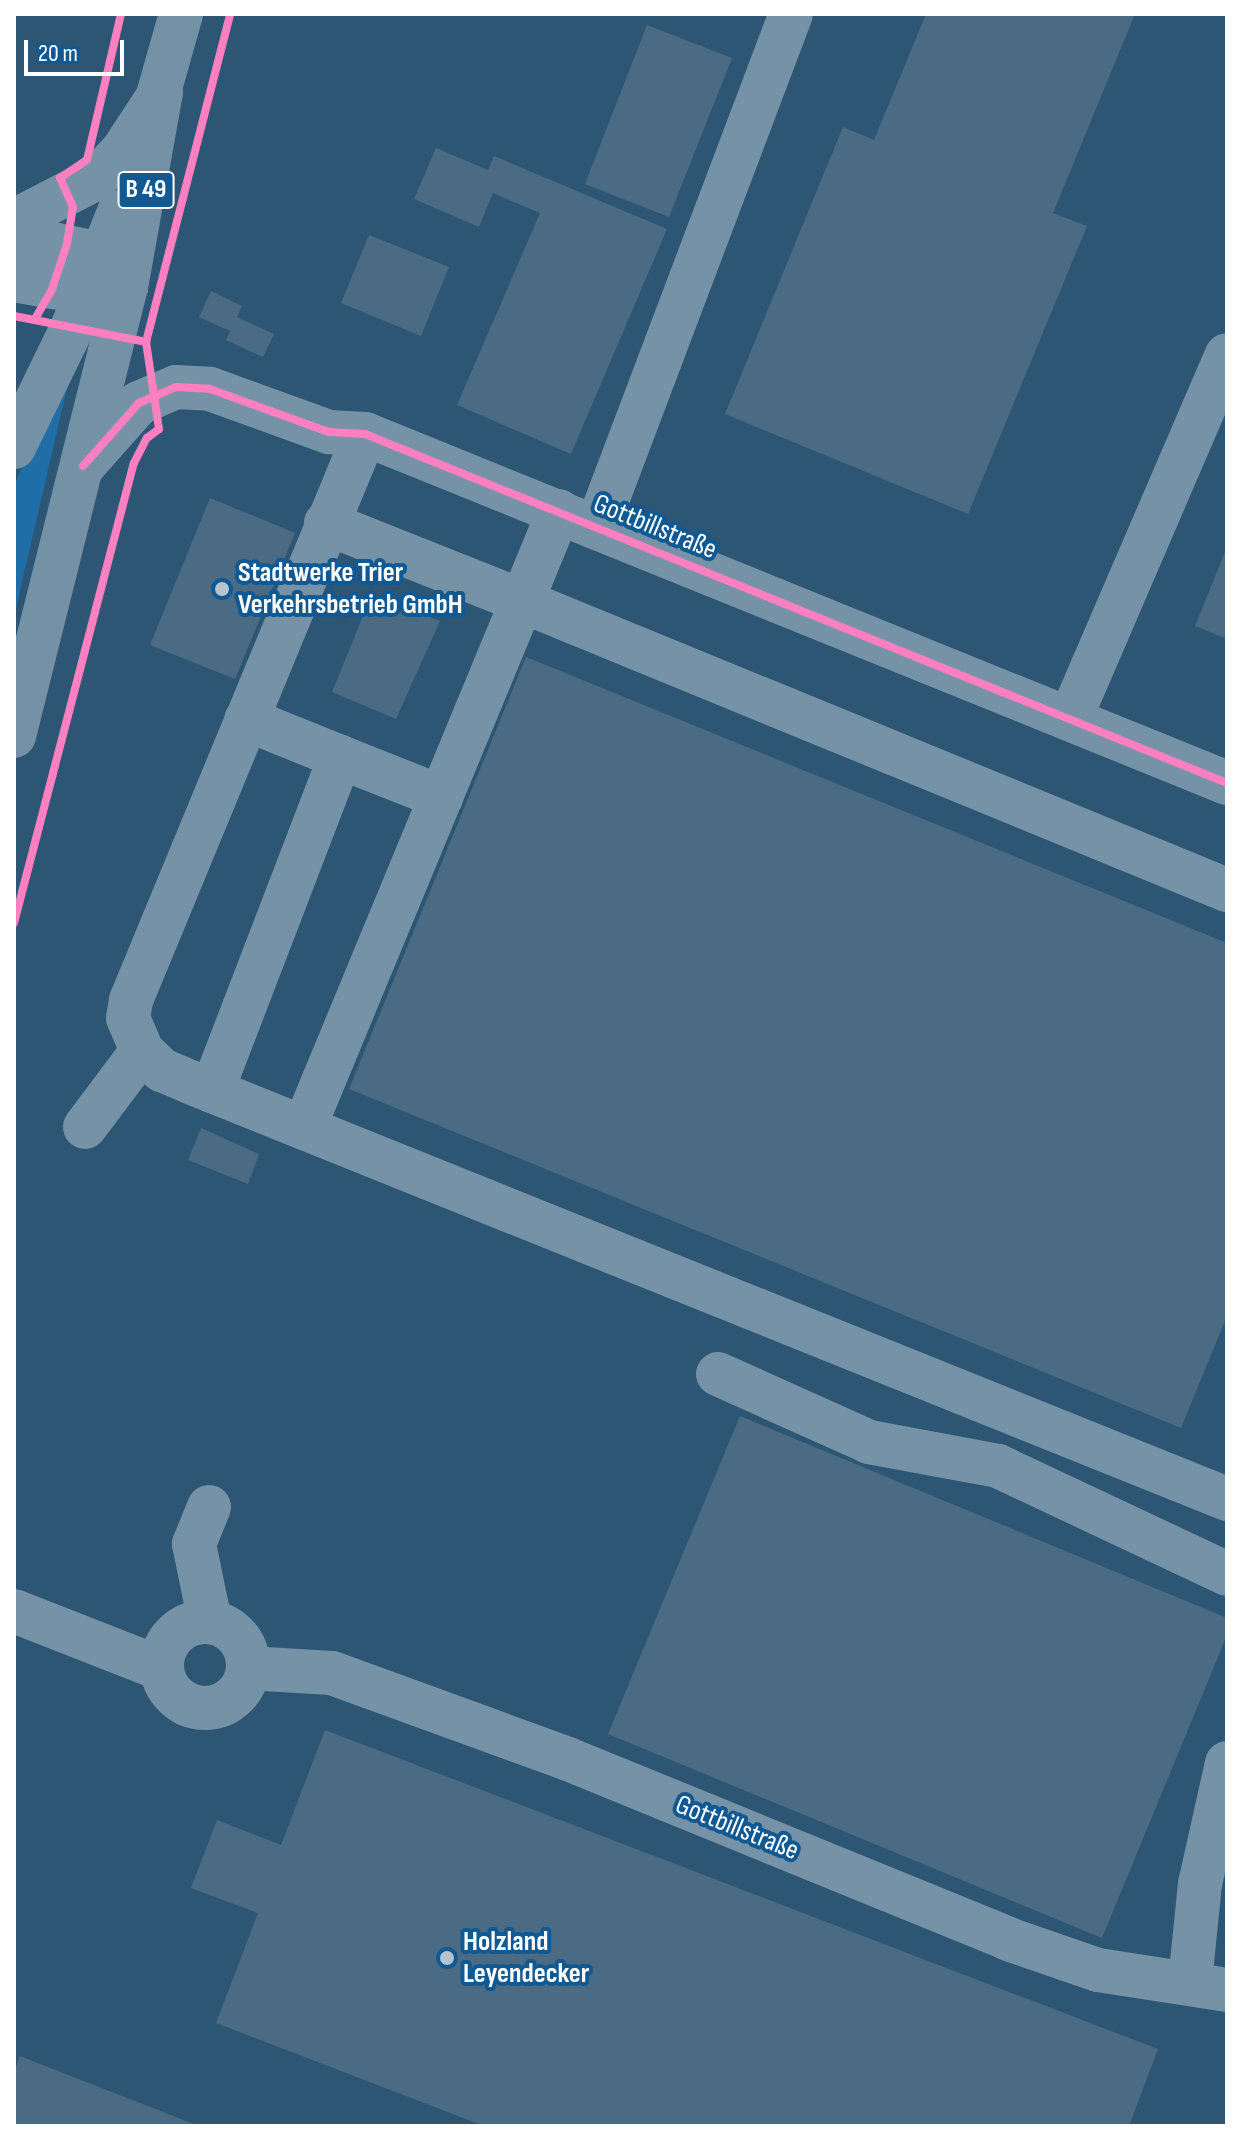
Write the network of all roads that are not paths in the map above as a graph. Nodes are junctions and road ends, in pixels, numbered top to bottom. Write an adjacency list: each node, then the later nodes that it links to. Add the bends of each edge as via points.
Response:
1 (181, 14): 3 (main road, B 49)
2 (791, 14): 12 (street)
3 (161, 92): 4 (street, via 123,150 97,178); 7 (main road, B 49)
4 (14, 221)
5 (14, 236): 7 (street, via 67,244)
6 (14, 280): 7 (street)
7 (105, 280): 10 (main road, B 49); 11 (main road, B 49)
8 (1227, 355): 16 (street)
9 (365, 434): 11 (street, Gottbillstraße, via 329,432 228,394 176,387 130,410); 12 (street, Gottbillstraße); 13 (street)
10 (14, 447)
11 (83, 466): 17 (main road, B 49)
12 (578, 519): 14 (street); 16 (street, Gottbillstraße)
13 (326, 523): 14 (street); 15 (street)
14 (522, 601): 20 (street); 21 (street)
15 (246, 719): 18 (street); 22 (street, via 131,1000 128,1018)
16 (1070, 719): 19 (street, Gottbillstraße)
17 (14, 736)
18 (340, 757): 20 (street); 23 (street)
19 (1227, 783)
20 (441, 797): 25 (street)
21 (1227, 890)
22 (142, 1051): 23 (street, via 162,1070); 24 (street)
23 (212, 1091): 25 (street)
24 (85, 1127)
25 (304, 1128): 27 (street)
26 (718, 1374): 29 (street, via 869,1442 998,1466)
27 (1227, 1499)
28 (209, 1507): 31 (street, via 194,1544)
29 (1227, 1574)
30 (14, 1611): 33 (street)
31 (210, 1622): 32 (street, via 229,1628 244,1646); 33 (street, via 175,1633)
32 (248, 1668): 33 (street, via 239,1692 221,1705 204,1708 187,1705 169,1690); 35 (street, Gottbillstraße, via 332,1673 568,1759 1008,1939 1098,1970)
33 (162, 1669)
34 (1227, 1763): 35 (street, via 1200,1884)
35 (1208, 1986)

